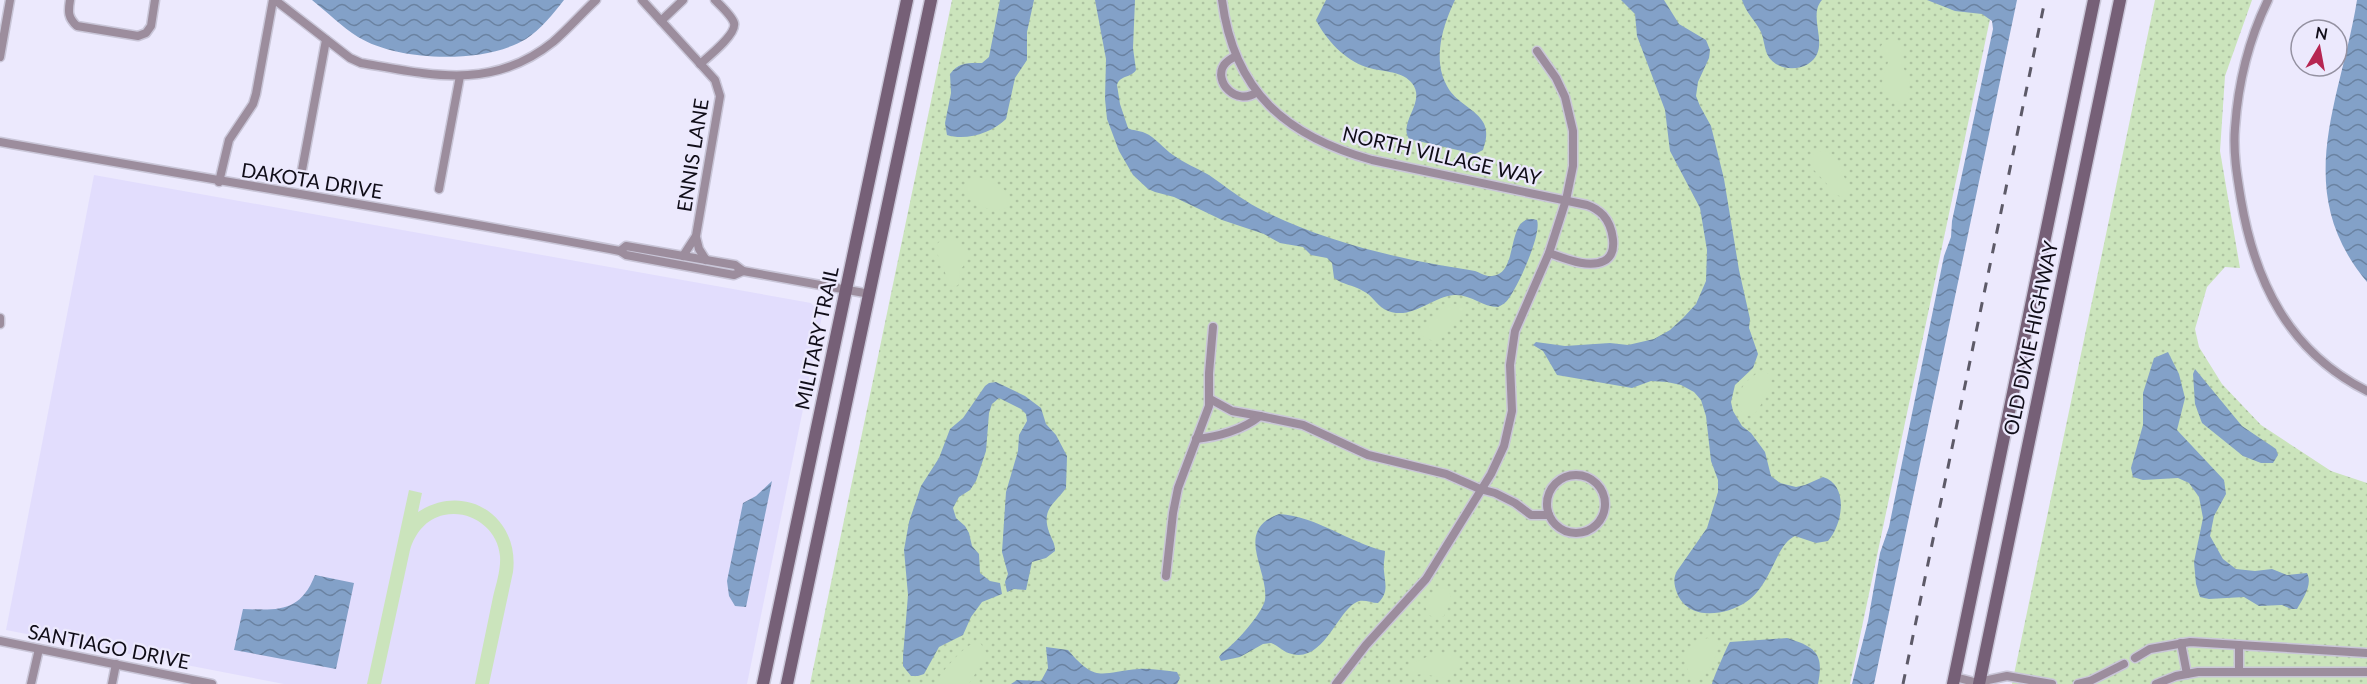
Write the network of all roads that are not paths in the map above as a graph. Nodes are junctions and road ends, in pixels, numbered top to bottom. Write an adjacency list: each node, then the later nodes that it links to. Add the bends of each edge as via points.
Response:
1 (10, 0): 19 (street)
2 (70, 0): 3 (street, via 68,13 77,26 138,36 151,26)
3 (155, 0)
4 (274, 0): 16 (street); 25 (street, via 253,104 229,140)
5 (596, 0): 21 (street, via 554,41 531,57 505,70)
6 (642, 0): 15 (street, ENNIS LANE)
7 (683, 0): 15 (street)
8 (716, 0): 20 (street, via 734,27 732,34)
9 (907, 0): 34 (main road, MILITARY TRAIL)
10 (931, 0): 35 (main road)
11 (1222, 0): 18 (street, NORTH VILLAGE WAY)
12 (2094, 0): 57 (main road, OLD DIXIE HIGHWAY)
13 (2120, 0): 59 (main road, OLD DIXIE HIGHWAY)
14 (2268, 0): 39 (street, via 2250,45 2235,129 2247,234 2258,270 2292,329 2328,365)
15 (661, 21): 20 (street, ENNIS LANE)
16 (326, 39): 21 (street, via 361,63); 24 (street)
17 (1537, 51): 27 (street, via 1556,78 1570,117 1574,159)
18 (1236, 56): 22 (street, NORTH VILLAGE WAY); 22 (street, via 1225,63 1224,83 1238,97)
19 (0, 57)
20 (700, 64): 28 (street, ENNIS LANE, via 715,80 720,96)
21 (460, 76): 26 (street)
22 (1257, 92): 27 (street, NORTH VILLAGE WAY, via 1302,133 1345,153)
23 (0, 145): 25 (street, DAKOTA DRIVE)
24 (302, 170)
25 (219, 182): 29 (street, DAKOTA DRIVE, via 449,218)
26 (439, 189)
27 (1566, 200): 30 (street); 30 (street, via 1593,207 1603,215 1611,232 1612,251 1596,263)
28 (696, 236): 31 (street, ENNIS LANE); 32 (street, ENNIS LANE)
29 (620, 251): 31 (street, DAKOTA DRIVE, via 627,246); 33 (street, DAKOTA DRIVE, via 734,275)
30 (1549, 253): 43 (street, via 1512,342 1509,429 1491,474)
31 (683, 256): 32 (street, DAKOTA DRIVE)
32 (705, 260): 33 (street, DAKOTA DRIVE)
33 (744, 271): 34 (street, DAKOTA DRIVE)
34 (847, 289): 35 (street, DAKOTA DRIVE); 63 (main road, MILITARY TRAIL)
35 (870, 294): 64 (main road)
36 (0, 318): 37 (street)
37 (0, 324)
38 (1213, 327): 40 (street)
39 (2367, 391)
40 (1210, 399): 41 (street, via 1232,411); 42 (street)
41 (1260, 416): 42 (street, via 1227,433); 43 (street, via 1303,425 1368,455 1446,474)
42 (1196, 440): 45 (street, via 1178,488)
43 (1480, 489): 44 (street, via 1515,503 1531,515); 65 (street, via 1426,579)
44 (1549, 515): 44 (street, via 1565,531 1587,531 1603,515 1603,493 1587,477 1565,477 1549,493)
45 (1166, 576)
46 (0, 641): 49 (street, SANTIAGO DRIVE)
47 (2181, 643): 48 (street); 51 (street, via 2150,649); 56 (street)
48 (2239, 645): 50 (street); 54 (street)
49 (39, 649): 52 (street, SANTIAGO DRIVE); 60 (street)
50 (2367, 653)
51 (2135, 658)
52 (116, 664): 61 (street); 62 (street, SANTIAGO DRIVE)
53 (2124, 664): 58 (street)
54 (2239, 671): 55 (street); 56 (street)
55 (2367, 672)
56 (2187, 674): 68 (street)
57 (1954, 680): 59 (street)
58 (2091, 682): 67 (street)
59 (1980, 683): 66 (street, via 2007,676)
60 (32, 684)
61 (112, 684)
62 (212, 684)
63 (763, 684)
64 (787, 684)
65 (1336, 684)
66 (2052, 684)
67 (2078, 684)
68 (2156, 684)

